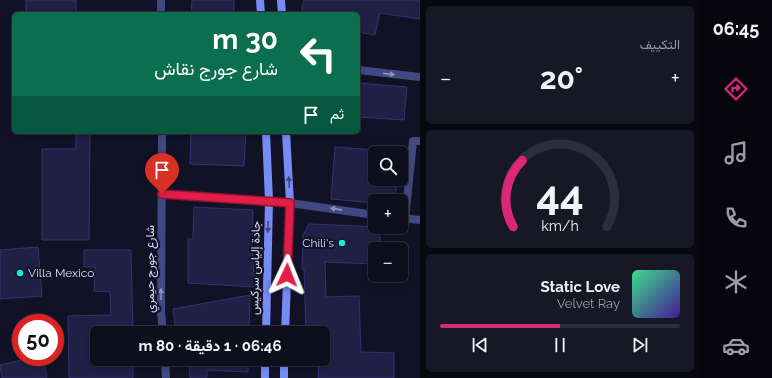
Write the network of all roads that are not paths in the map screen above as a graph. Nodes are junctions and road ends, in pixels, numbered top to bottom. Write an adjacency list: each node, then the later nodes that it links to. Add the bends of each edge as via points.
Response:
1 (161, 0): 4 (street)
2 (260, 0): 5 (main road)
3 (281, 0): 6 (main road)
4 (161, 12)
5 (261, 12)
6 (282, 12)
7 (360, 70): 8 (street, one-way to 8)
8 (420, 77)
9 (162, 134): 13 (street, شارع جورج حيمري)
10 (266, 134): 15 (main road, جادة إلياس سركيس)
11 (286, 134): 16 (main road, one-way to 11)
12 (420, 141): 14 (street, via 414,141)
13 (162, 194): 15 (street); 20 (street, شارع جورج حيمري, one-way to 13)
14 (406, 194)
15 (269, 201): 16 (street); 21 (main road, جادة إلياس سركيس, one-way to 21)
16 (290, 203): 17 (street, one-way to 16); 22 (main road)
17 (368, 214)
18 (408, 219): 19 (street)
19 (420, 220)
20 (162, 326)
21 (266, 326)
22 (285, 326)
23 (165, 366): 26 (street)
24 (265, 366): 27 (main road)
25 (284, 366): 28 (main road)
26 (166, 378)
27 (264, 378)
28 (284, 378)

